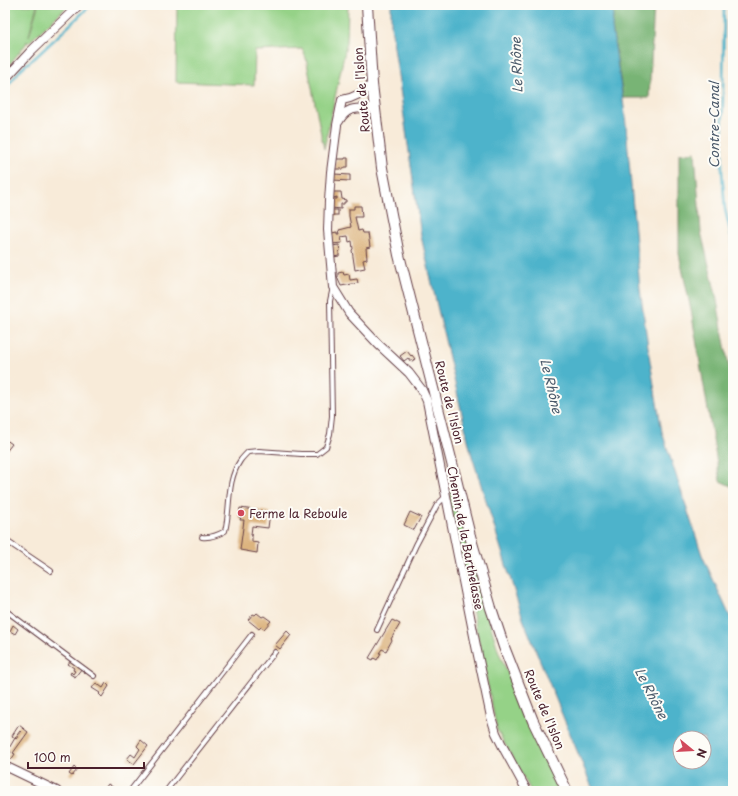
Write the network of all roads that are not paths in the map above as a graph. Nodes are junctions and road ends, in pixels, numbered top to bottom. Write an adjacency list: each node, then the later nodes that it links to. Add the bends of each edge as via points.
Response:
1 (79, 5): 3 (street)
2 (367, 5): 4 (street, Route de l'Islon)
3 (5, 79)
4 (372, 84): 5 (street, Route de l'Islon); 6 (street, Chemin de la Barthelasse, via 362,93 342,100)
5 (375, 108): 6 (street, via 348,110); 22 (street, Route de l'Islon, via 382,168 399,255 470,536 504,647 533,720)
6 (337, 125): 7 (street, Chemin de la Barthelasse, via 328,230)
7 (333, 287): 8 (street, Chemin de la Barthelasse, via 349,313 409,372 422,390 427,400); 9 (lane, via 330,301 332,416 326,447 317,454 248,452 232,477 225,531 219,535)
8 (446, 497): 13 (lane, via 437,505 416,545); 21 (street, Chemin de la Barthelasse, via 491,716 499,739)
9 (202, 537)
10 (5, 540): 11 (lane)
11 (51, 571)
12 (5, 610): 16 (lane)
13 (377, 630)
14 (252, 634): 19 (lane)
15 (275, 652): 20 (lane)
16 (94, 676)
17 (5, 766): 18 (street)
18 (57, 791)
19 (130, 791)
20 (166, 791)
21 (527, 791)
22 (567, 791)

